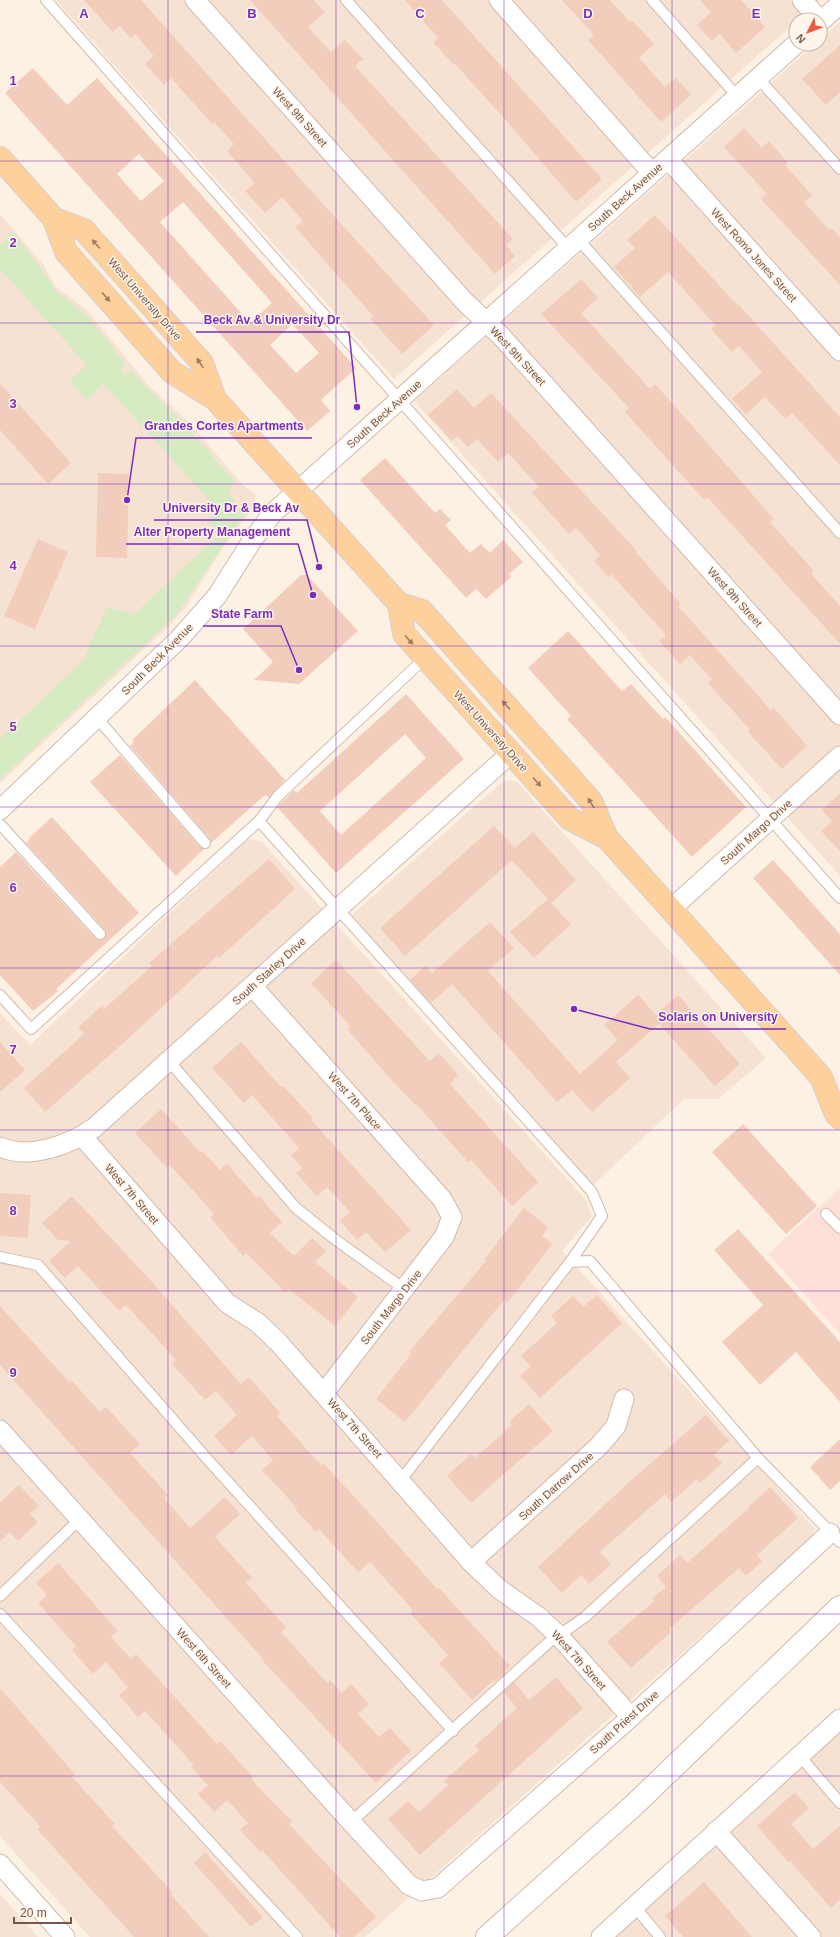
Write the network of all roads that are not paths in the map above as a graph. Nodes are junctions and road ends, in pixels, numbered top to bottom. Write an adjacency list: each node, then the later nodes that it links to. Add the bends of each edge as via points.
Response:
1 (46, 0): 20 (lane)
2 (195, 0): 18 (street, West 9th Street, via 465,302)
3 (346, 0): 17 (lane)
4 (499, 0): 16 (street)
5 (652, 0): 12 (lane)
6 (802, 0): 8 (street)
7 (840, 4): 9 (street)
8 (812, 12)
9 (828, 14)
10 (788, 51): 11 (street, South Beck Avenue)
11 (758, 78): 12 (street, South Beck Avenue); 15 (lane)
12 (737, 96): 14 (street, South Beck Avenue)
13 (0, 158): 21 (main road, West University Drive, via 54,218 84,230 202,363 215,399)
14 (668, 158): 16 (street, South Beck Avenue); 19 (street, West Romo Jones Street)
15 (840, 169)
16 (652, 173): 17 (street, South Beck Avenue)
17 (573, 244): 18 (street, South Beck Avenue); 22 (lane)
18 (486, 322): 20 (street, South Beck Avenue); 25 (street, West 9th Street)
19 (840, 351)
20 (400, 401): 21 (street, South Beck Avenue); 30 (lane)
21 (298, 492): 23 (main road, West University Drive); 26 (street, South Beck Avenue, via 273,513 216,596 180,639)
22 (840, 533)
23 (399, 604): 24 (main road, West University Drive, one-way to 24, via 404,634); 33 (main road, West University Drive, one-way to 23, via 586,795 422,611)
24 (426, 658): 27 (main road, West University Drive); 31 (lane, via 278,796)
25 (840, 715)
26 (96, 718): 29 (street, South Beck Avenue); 34 (lane)
27 (511, 753): 33 (main road, West University Drive, one-way to 33, via 570,819); 36 (street, South Starley Drive)
28 (840, 756): 30 (street, South Margo Drive)
29 (0, 810)
30 (770, 820): 35 (lane); 37 (street, South Margo Drive)
31 (259, 821): 36 (lane); 40 (lane, via 31,1030)
32 (0, 824): 38 (lane)
33 (607, 838): 37 (main road, West University Drive)
34 (205, 843)
35 (840, 898)
36 (337, 908): 39 (street, South Starley Drive); 50 (lane, via 592,1192 602,1216)
37 (671, 909): 42 (main road, West University Drive)
38 (100, 934)
39 (253, 987): 41 (street, South Starley Drive); 47 (street, West 7th Place, via 442,1198)
40 (0, 995)
41 (169, 1061): 44 (street, South Starley Drive); 51 (lane, via 296,1208)
42 (830, 1081): 43 (main road, West University Drive, via 836,1114)
43 (840, 1118)
44 (82, 1136): 45 (street, South Starley Drive, via 44,1150); 52 (street, West 7th Street, via 227,1303 258,1323)
45 (4, 1149)
46 (826, 1214): 48 (lane)
47 (452, 1217): 51 (street, South Margo Drive, via 444,1237)
48 (840, 1228)
49 (0, 1258): 66 (lane, via 38,1265)
50 (570, 1262): 55 (lane, via 590,1261); 56 (lane)
51 (404, 1289): 52 (street, South Margo Drive)
52 (324, 1393): 56 (street, West 7th Street)
53 (624, 1399): 59 (street, South Darrow Drive, via 616,1426 599,1446)
54 (1, 1434): 57 (street, West 6th Street)
55 (758, 1458): 58 (lane); 63 (lane, via 585,1616)
56 (401, 1480): 59 (street, West 7th Street)
57 (80, 1519): 60 (lane); 69 (street, West 6th Street)
58 (835, 1537): 64 (street, South Priest Drive)
59 (471, 1562): 63 (street, West 7th Street, via 499,1589 539,1617)
60 (0, 1596)
61 (840, 1607): 76 (main road, via 634,1805)
62 (0, 1614): 75 (lane)
63 (558, 1635): 64 (street, West 7th Street); 66 (lane)
64 (630, 1717): 72 (street, South Priest Drive, via 438,1888 422,1891)
65 (840, 1719): 67 (street)
66 (452, 1731): 69 (lane)
67 (799, 1754): 68 (lane); 70 (street)
68 (840, 1803)
69 (351, 1822): 72 (street, West 6th Street)
70 (716, 1831): 73 (street); 79 (street)
71 (0, 1864): 74 (street)
72 (409, 1885)
73 (635, 1907): 77 (street); 78 (lane)
74 (65, 1937)
75 (297, 1937)
76 (487, 1937)
77 (601, 1937)
78 (660, 1937)
79 (811, 1937)

